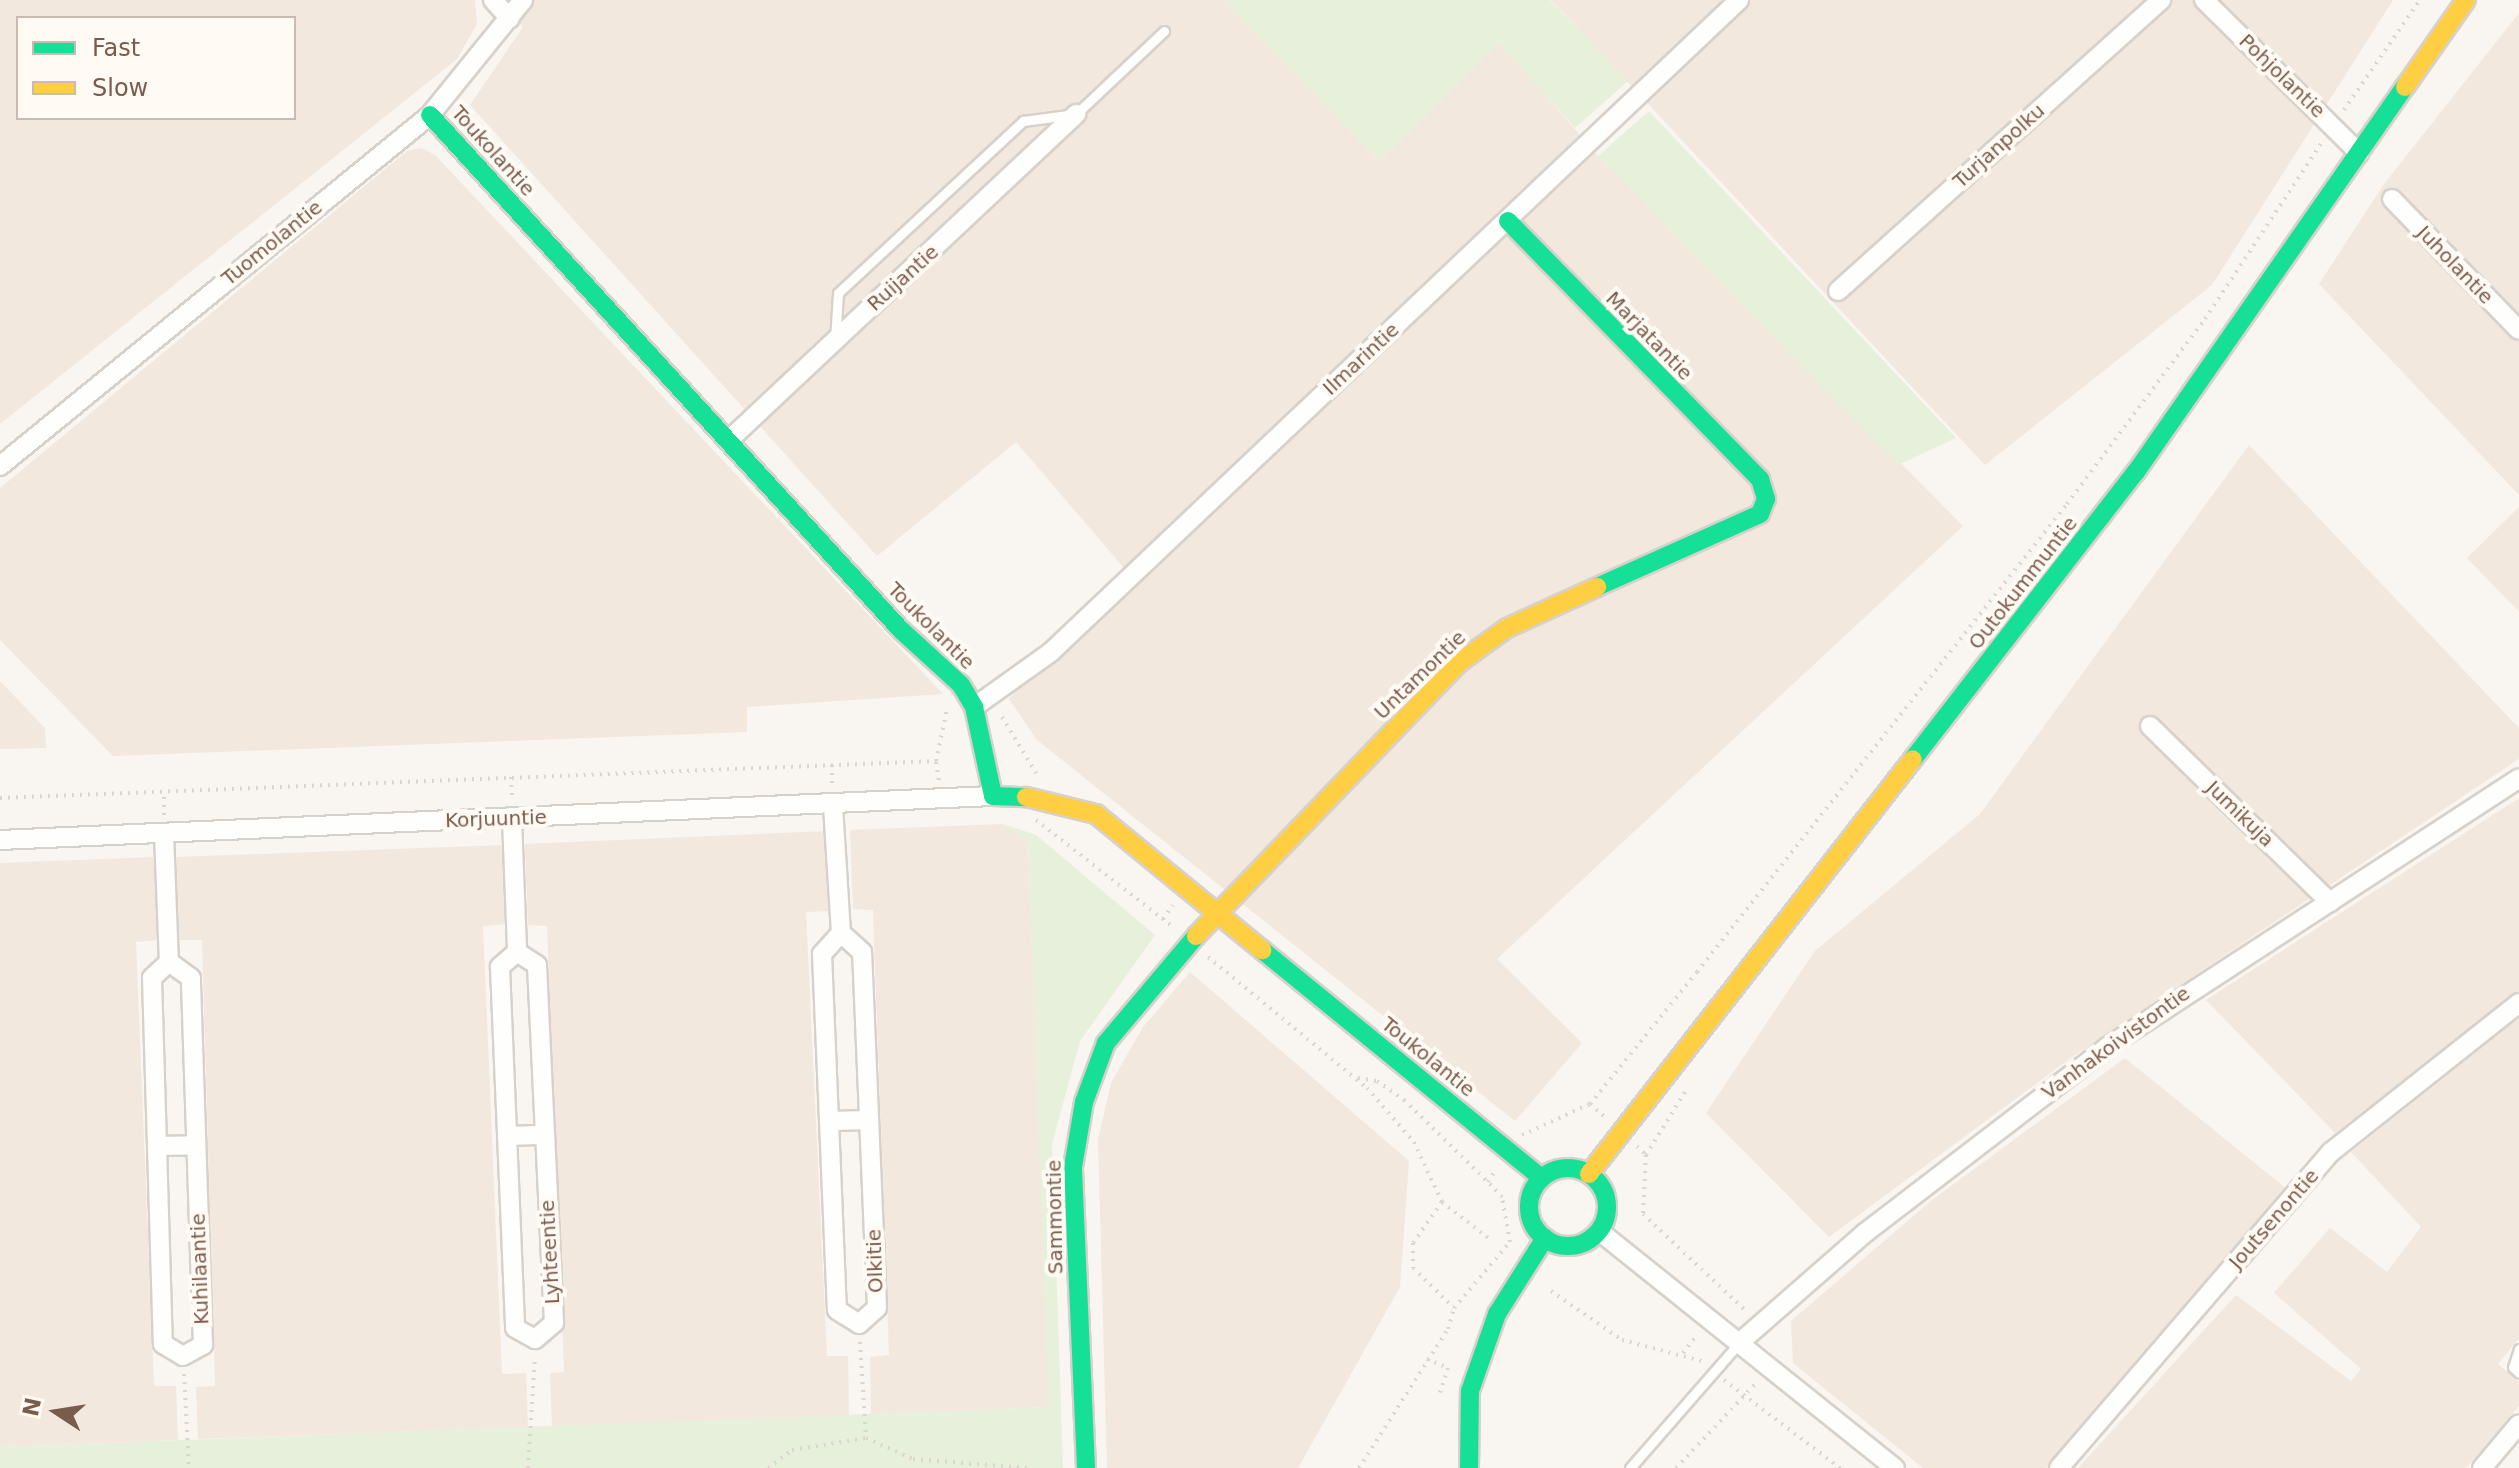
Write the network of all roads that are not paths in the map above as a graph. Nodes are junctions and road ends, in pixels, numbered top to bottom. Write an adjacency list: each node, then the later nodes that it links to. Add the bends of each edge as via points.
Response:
1 (493, 0): 7 (street)
2 (523, 0): 7 (street, Tuomolantie)
3 (1739, 0): 13 (street, Ilmarintie)
4 (2161, 0): 14 (street, Turjanpolku)
5 (2204, 0): 11 (street, Pohjolantie)
6 (2466, 0): 11 (street, Outokummuntie)
7 (510, 19): 10 (street, Tuomolantie)
8 (1164, 31): 9 (lane)
9 (1076, 114): 16 (street, Ruijantie, via 1047,148); 16 (lane, via 1023,121 838,293)
10 (430, 115): 17 (street, Toukolantie); 18 (street, Tuomolantie)
11 (2359, 153): 40 (street, Outokummuntie, via 2136,472)
12 (2392, 199): 15 (street, Juholantie)
13 (1508, 221): 19 (street, Marjatantie); 20 (street, Ilmarintie, via 1051,652)
14 (1838, 291)
15 (2519, 330)
16 (835, 340): 17 (street, Ruijantie)
17 (728, 441): 20 (street, Toukolantie, via 961,685)
18 (0, 466)
19 (1760, 479): 29 (street, Untamontie, via 1766,499 1760,514 1507,628 1460,662)
20 (974, 707): 23 (street, Toukolantie)
21 (2150, 726): 28 (street, Jumikuja)
22 (2519, 778): 28 (street, Vanhakoivistontie)
23 (993, 796): 24 (street, Korjuuntie); 29 (street, Toukolantie, via 1047,798 1096,814)
24 (833, 806): 25 (street, Korjuuntie); 30 (street)
25 (512, 819): 26 (street, Korjuuntie); 31 (street, Lyhteentie)
26 (164, 834): 27 (street, Korjuuntie); 32 (street, Kuhilaantie)
27 (0, 840)
28 (2330, 902): 44 (street, Vanhakoivistontie, via 2107,1047 1865,1233)
29 (1214, 914): 41 (street, Toukolantie); 48 (street, Sammontie, via 1106,1043 1084,1102 1073,1167)
30 (841, 933): 34 (street, Olkitie, via 862,952); 35 (street, Olkitie, via 822,954)
31 (517, 952): 36 (street, Lyhteentie, via 537,965); 37 (street, Lyhteentie, via 500,967)
32 (169, 962): 38 (street, Kuhilaantie, via 191,978); 39 (street, Kuhilaantie, via 152,978)
33 (2519, 1003): 52 (street, Joutsenontie, via 2331,1152)
34 (869, 1120): 35 (street); 35 (street, Olkitie, via 877,1308 859,1324 837,1310)
35 (829, 1121)
36 (545, 1135): 37 (street); 37 (street, Lyhteentie, via 554,1323 535,1339 515,1328)
37 (507, 1136)
38 (196, 1145): 39 (street); 39 (street, Kuhilaantie, via 203,1345 183,1356 163,1344)
39 (157, 1146)
40 (1589, 1174): 41 (street, via 1565,1168); 42 (street, via 1605,1194)
41 (1542, 1178): 43 (street, via 1530,1216)
42 (1599, 1231): 43 (street, via 1567,1246); 44 (street)
43 (1545, 1238): 49 (street, via 1497,1314 1470,1391)
44 (1738, 1344): 50 (lane); 51 (street)
45 (2519, 1349): 46 (lane, via 2513,1367)
46 (2519, 1373)
47 (2519, 1424): 53 (street)
48 (1086, 1468)
49 (1469, 1468)
50 (1630, 1468)
51 (1895, 1468)
52 (2059, 1468)
53 (2482, 1468)

